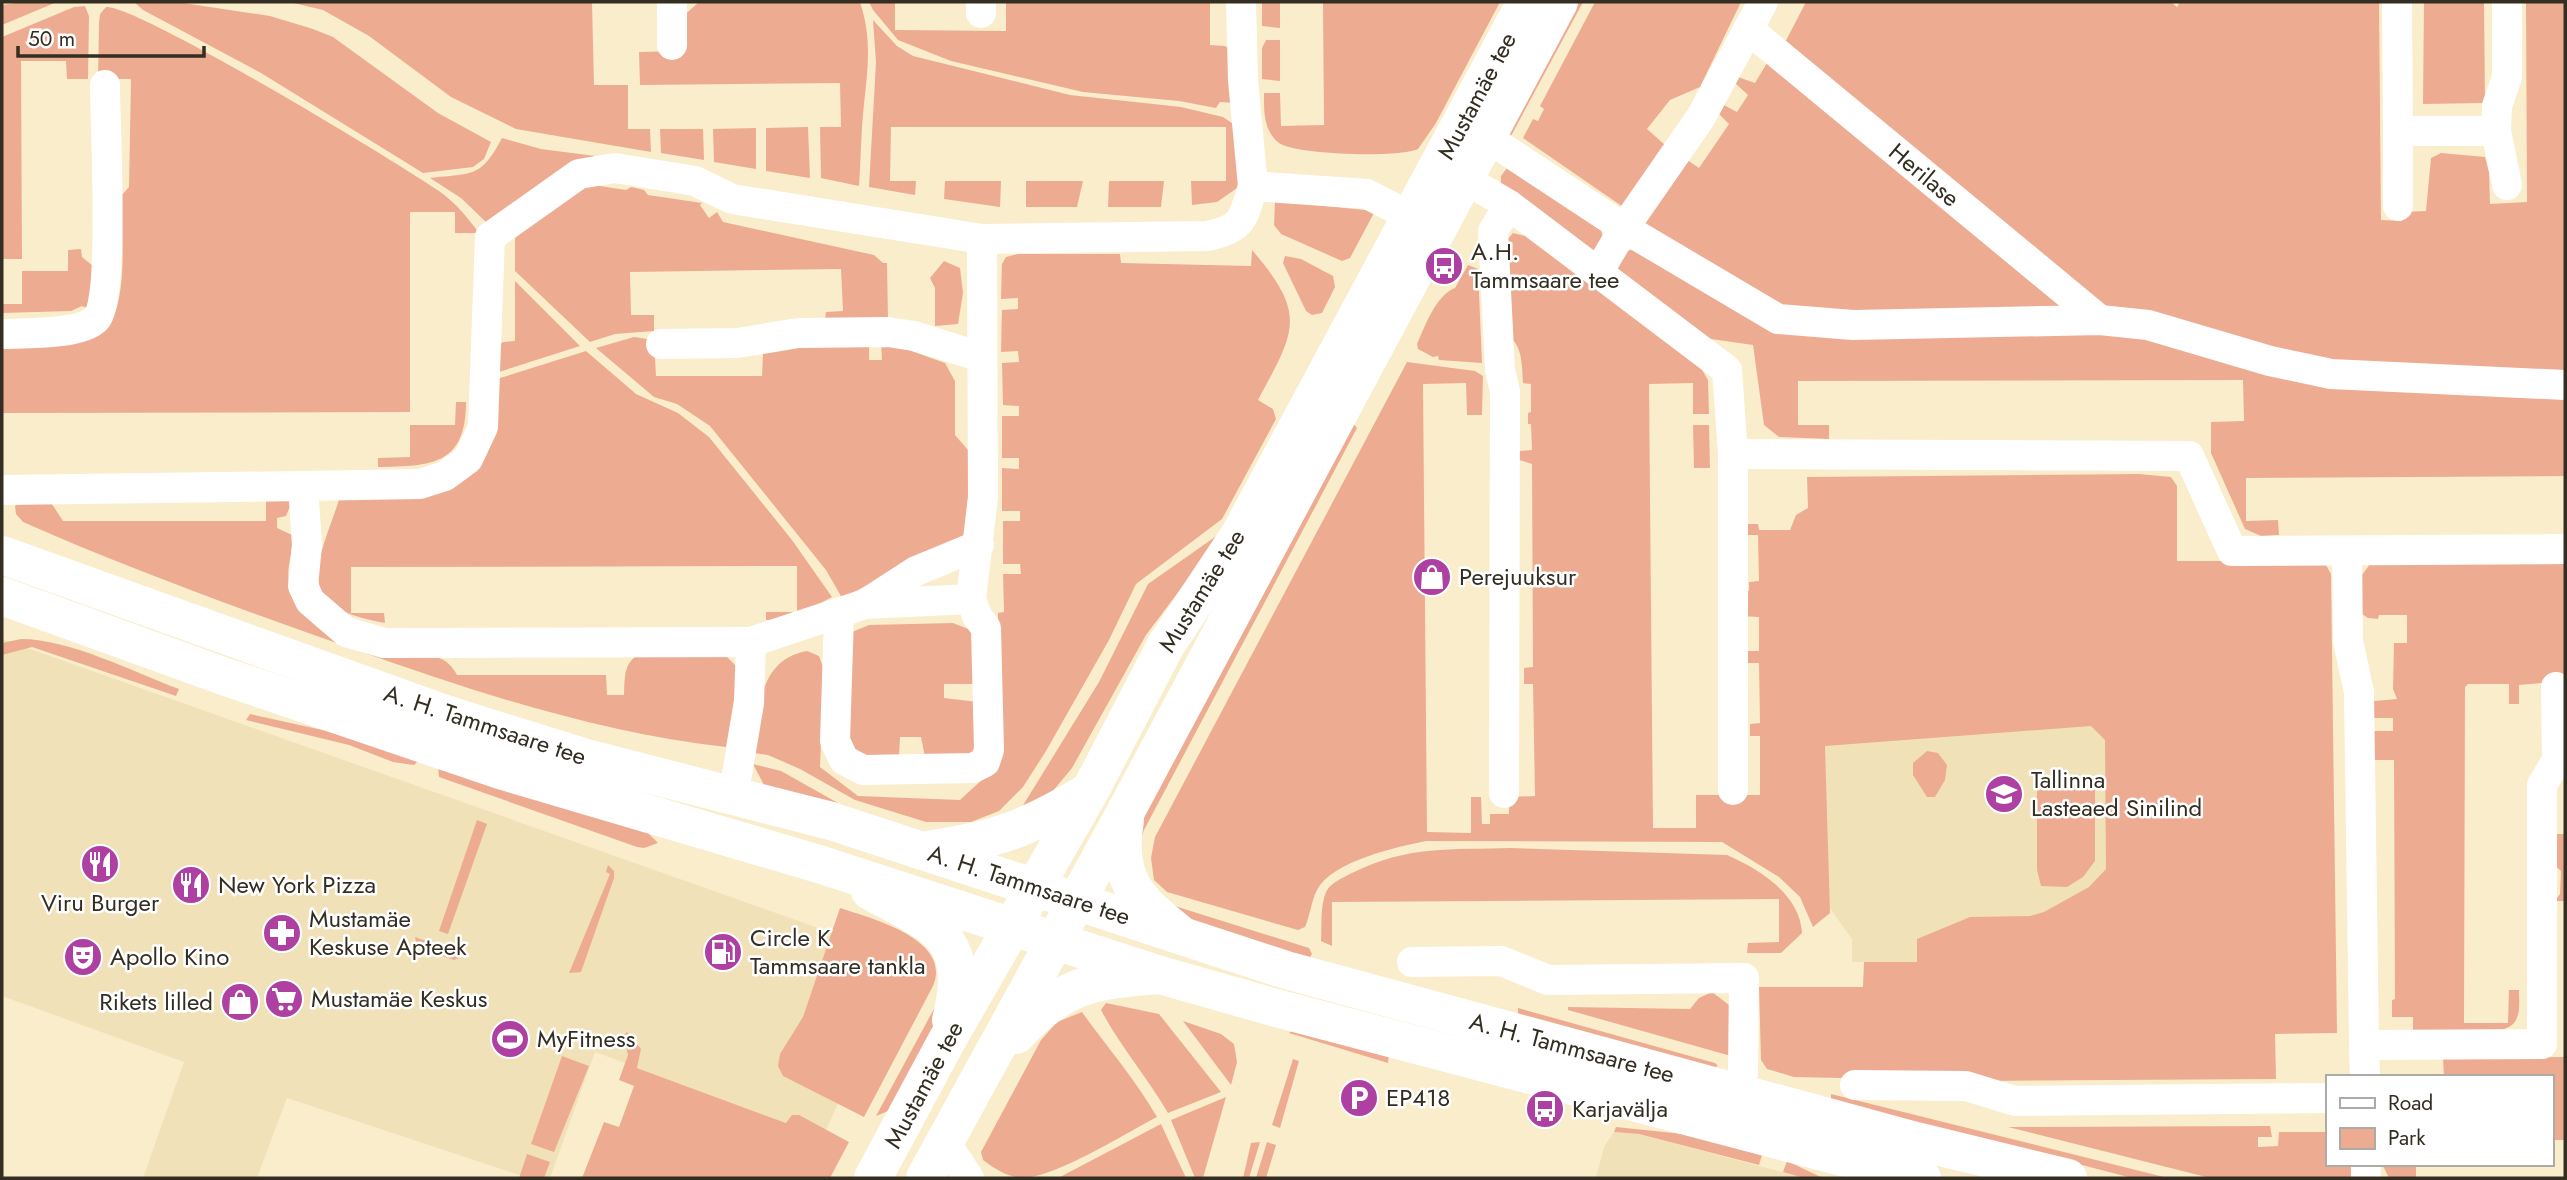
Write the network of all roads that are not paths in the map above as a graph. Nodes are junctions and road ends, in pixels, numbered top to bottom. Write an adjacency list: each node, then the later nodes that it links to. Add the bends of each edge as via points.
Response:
1 (672, 2): 9 (street)
2 (1241, 2): 15 (street)
3 (1526, 2): 13 (main road, Mustamäe tee)
4 (1559, 2): 13 (main road, Mustamäe tee)
5 (1763, 2): 8 (street)
6 (2397, 2): 11 (street)
7 (2507, 2): 12 (street, via 2507,77 2497,106)
8 (1748, 29): 18 (street, via 1701,117); 21 (street, Herilase)
9 (672, 45)
10 (105, 85): 22 (street, via 107,273 102,307 96,320 80,327)
11 (2398, 131): 12 (street); 16 (street)
12 (2496, 131): 14 (street)
13 (1479, 171): 17 (main road, Mustamäe tee); 18 (street); 20 (street); 40 (street, via 1493,231 1505,391)
14 (2507, 185)
15 (1253, 186): 17 (street, via 1367,194); 19 (street, via 1242,221 1227,232 1207,236)
16 (2398, 206)
17 (1424, 223): 39 (main road, Mustamäe tee, via 1240,534 1166,645); 42 (main road, Mustamäe tee)
18 (1623, 228): 20 (street); 21 (street, via 1778,319 1853,325)
19 (982, 239): 24 (street); 27 (street, via 732,199 695,181 615,169 579,174 489,237 483,427 468,459 445,476 420,484)
20 (1599, 271): 26 (street, via 1727,370)
21 (2100, 320): 25 (street, via 2148,325 2270,361 2331,373)
22 (2, 334)
23 (661, 344): 24 (street, via 738,343 798,333 888,332)
24 (981, 357): 29 (street)
25 (2565, 385)
26 (1732, 454): 31 (street, via 2189,456 2232,551); 38 (street)
27 (303, 486): 28 (street); 36 (street, via 307,545 303,586 326,617 363,638 384,643)
28 (2, 490)
29 (979, 545): 34 (street); 35 (street, via 916,571)
30 (2565, 549): 31 (street)
31 (2347, 551): 53 (street, via 2348,641 2359,692)
32 (2, 555): 41 (main road, A. H. Tammsaare tee, via 445,714)
33 (2, 596): 44 (main road, A. H. Tammsaare tee, via 500,770)
34 (971, 599): 35 (street); 35 (street, via 986,628 989,750 985,762 972,768 863,770 844,760 835,740)
35 (852, 610): 36 (street)
36 (751, 642): 41 (street, via 749,703)
37 (2556, 687): 53 (street, via 2557,760 2542,785 2543,1044)
38 (1733, 790)
39 (1090, 791): 43 (main road, via 1006,836); 45 (main road, Mustamäe tee)
40 (1504, 793)
41 (733, 798): 43 (main road, A. H. Tammsaare tee)
42 (1126, 811): 46 (main road, Mustamäe tee); 48 (main road, via 1121,847 1126,879 1146,906)
43 (926, 850): 45 (main road, A. H. Tammsaare tee)
44 (822, 865): 47 (main road, A. H. Tammsaare tee); 52 (main road, via 928,922 945,939 958,976)
45 (1035, 886): 46 (main road, A. H. Tammsaare tee); 47 (main road, Mustamäe tee)
46 (1077, 900): 48 (main road, A. H. Tammsaare tee); 49 (main road, Mustamäe tee)
47 (1012, 926): 49 (main road, A. H. Tammsaare tee); 52 (main road, Mustamäe tee)
48 (1180, 934): 57 (main road, A. H. Tammsaare tee, via 1286,970)
49 (1055, 941): 51 (main road, A. H. Tammsaare tee); 54 (main road, Mustamäe tee)
50 (1412, 962): 57 (street, via 1501,961 1548,981 1744,978)
51 (1160, 975): 54 (main road, via 1080,985 1047,1004); 63 (main road, A. H. Tammsaare tee)
52 (946, 1042): 60 (main road, Mustamäe tee)
53 (2364, 1045): 55 (street)
54 (989, 1061): 59 (main road, Mustamäe tee)
55 (2365, 1075)
56 (1855, 1086): 58 (street, via 1966,1086 2015,1101)
57 (1740, 1093): 64 (main road, A. H. Tammsaare tee)
58 (2326, 1098)
59 (945, 1142): 61 (main road, Mustamäe tee); 62 (street)
60 (873, 1178)
61 (925, 1178)
62 (970, 1178)
63 (1922, 1178)
64 (2068, 1178)

